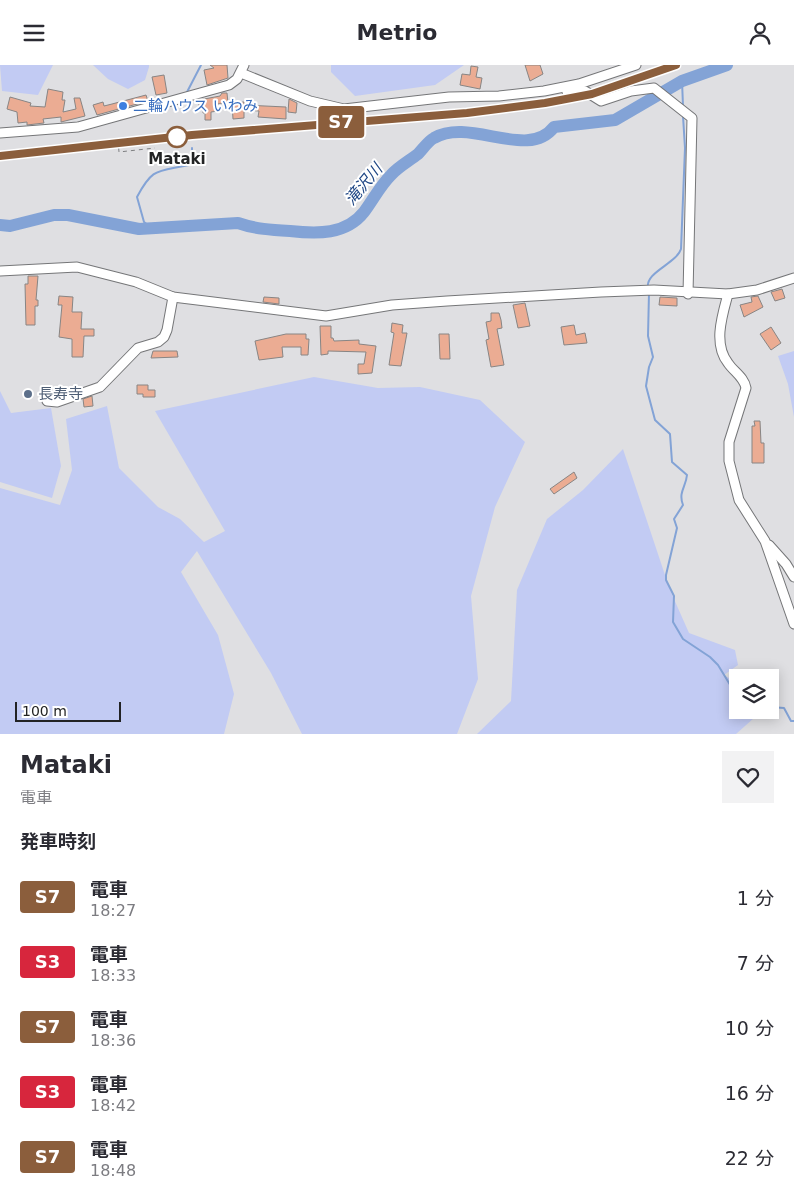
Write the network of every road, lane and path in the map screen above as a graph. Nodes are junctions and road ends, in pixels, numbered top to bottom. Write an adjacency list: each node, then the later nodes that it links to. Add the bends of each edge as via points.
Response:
1 (636, 65): 3 (street, via 579,84)
2 (243, 69): 3 (street, via 310,101 344,109 449,97); 4 (street, via 234,82 222,87 123,116 66,129)
3 (544, 91): 9 (street, via 585,91 601,101 654,88 692,118)
4 (0, 133)
5 (118, 140): 6 (path, via 119,152)
6 (155, 148)
7 (0, 271): 11 (street, via 77,267 136,282)
8 (794, 278): 10 (street, via 757,290)
9 (688, 294): 10 (street); 11 (street, via 654,290 601,291 392,305 326,316)
10 (728, 294): 13 (street, via 720,347 723,357 744,381 746,389 729,442 729,461 739,500)
11 (173, 297): 12 (street, via 167,330 158,342 138,348 100,387 57,402)
12 (47, 401)
13 (766, 541): 14 (street); 15 (street)
14 (794, 577)
15 (794, 624)

